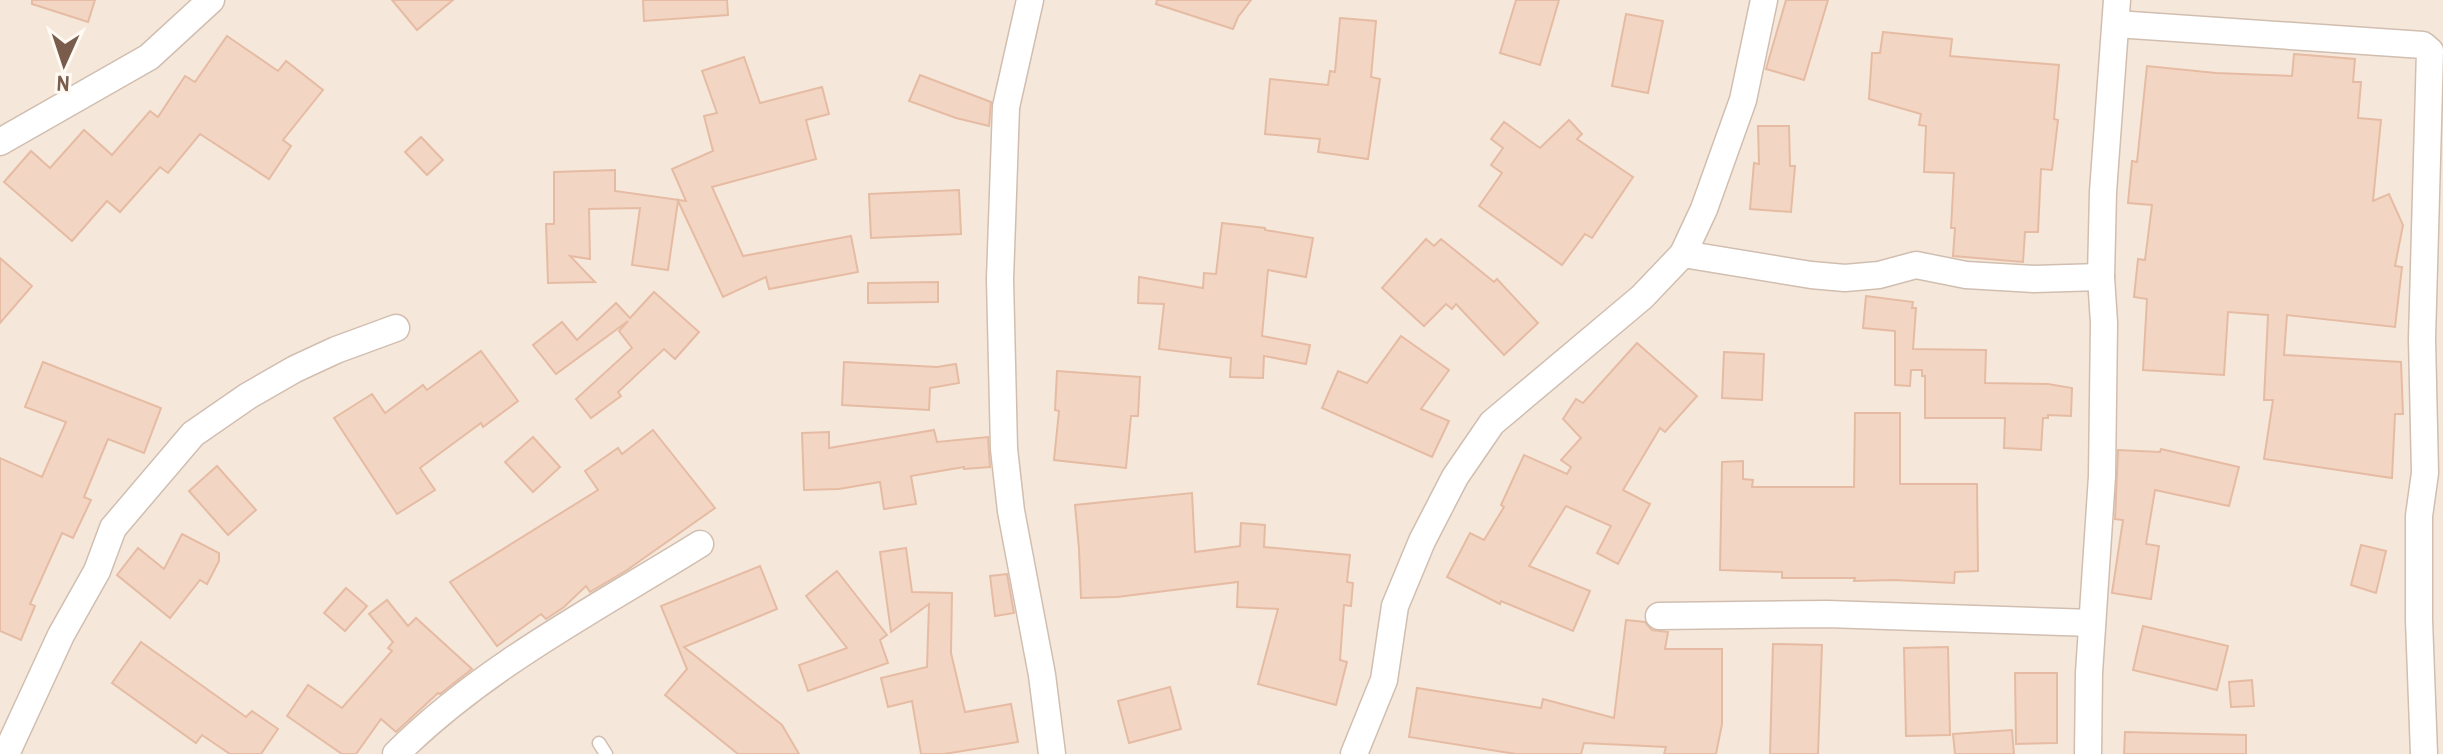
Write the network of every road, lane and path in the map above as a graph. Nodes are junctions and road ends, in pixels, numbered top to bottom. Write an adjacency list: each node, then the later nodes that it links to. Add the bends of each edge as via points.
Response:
1 (211, 0): 5 (street, via 149,57)
2 (1030, 0): 15 (street, via 1006,107 1000,279 1004,449)
3 (1764, 0): 6 (street, via 1743,100)
4 (2116, 12): 7 (street); 9 (street, via 2423,45 2430,51 2422,339)
5 (0, 142)
6 (1683, 254): 7 (street, via 1845,278 1916,265 1966,275); 16 (street, via 1642,297 1492,423 1455,477 1395,606 1384,680)
7 (2101, 277): 12 (street, via 2102,476)
8 (396, 328): 13 (street, via 295,369 193,434 113,528)
9 (2434, 474): 18 (street, via 2419,516)
10 (700, 544): 14 (street, via 499,669)
11 (1659, 616): 12 (street, via 1827,614)
12 (2092, 623): 17 (street)
13 (6, 754)
14 (396, 754)
15 (1052, 754)
16 (1354, 754)
17 (2088, 754)
18 (2424, 754)

